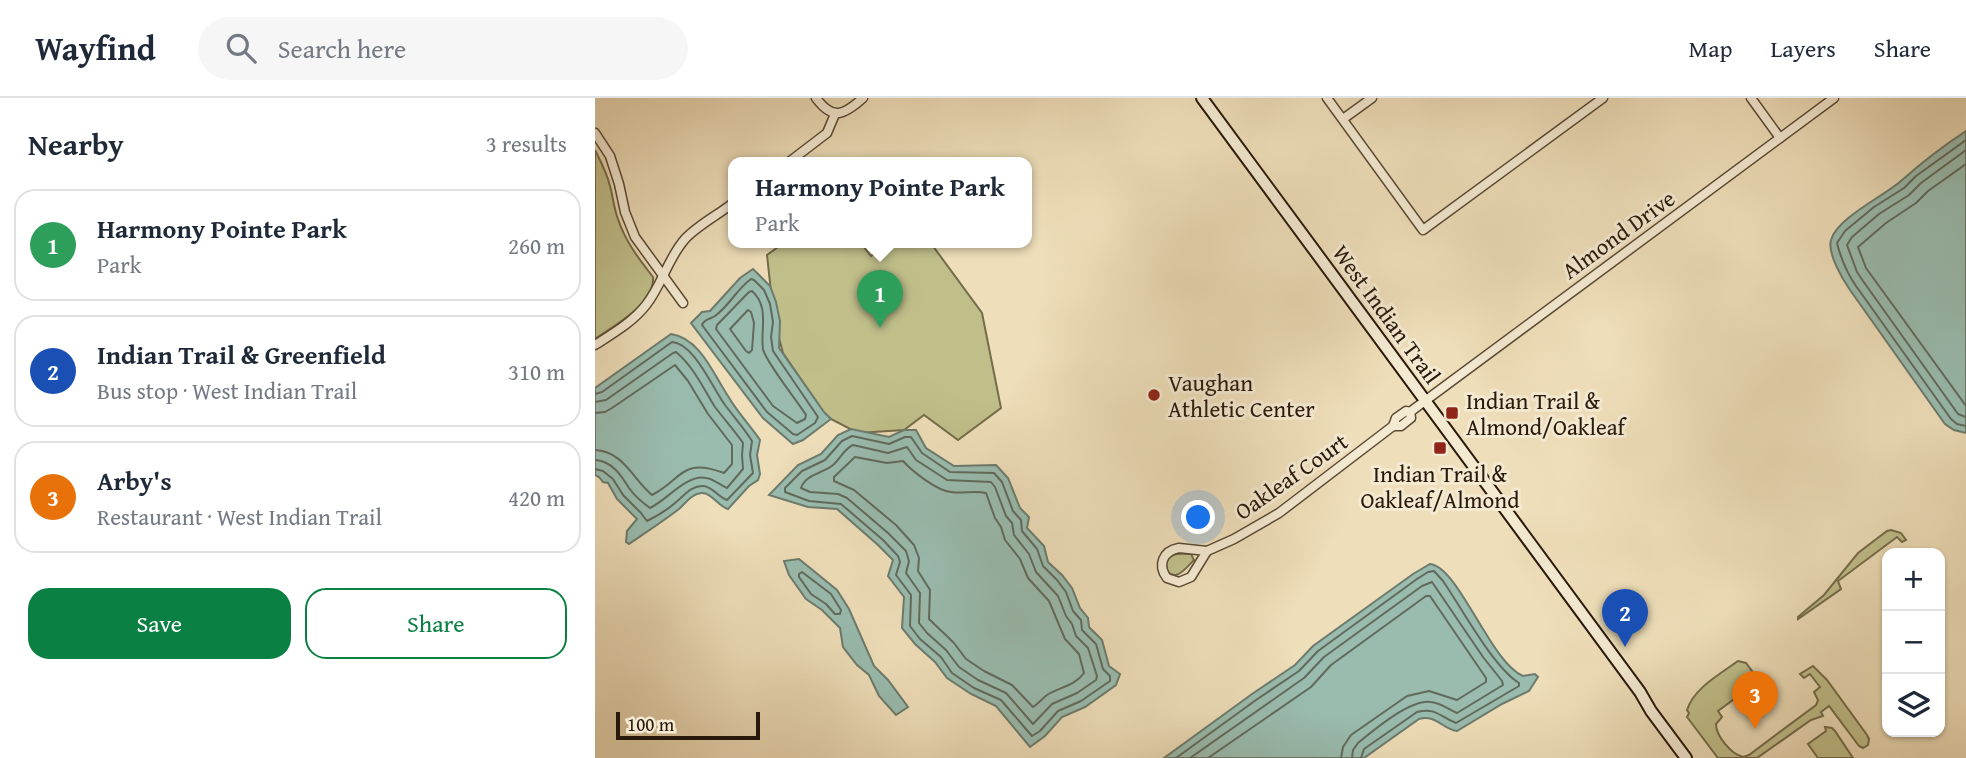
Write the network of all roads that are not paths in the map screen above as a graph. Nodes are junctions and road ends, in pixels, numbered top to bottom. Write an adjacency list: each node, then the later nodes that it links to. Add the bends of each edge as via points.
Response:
1 (816, 98): 9 (street)
2 (863, 98): 9 (street)
3 (1202, 98): 18 (main road, West Indian Trail)
4 (1327, 98): 10 (street)
5 (1372, 98): 10 (street)
6 (1603, 98): 10 (street, via 1423,230)
7 (1751, 98): 12 (street)
8 (1834, 98): 12 (street, Almond Drive)
9 (835, 114): 13 (street, via 827,133)
10 (1343, 119)
11 (595, 132): 15 (street, via 610,156 635,237)
12 (1780, 138): 18 (street, Almond Drive)
13 (796, 157)
14 (728, 207): 15 (street, via 686,238)
15 (663, 278): 16 (street); 17 (street, via 645,306)
16 (683, 303)
17 (595, 345)
18 (1424, 400): 19 (street, Oakleaf Court, via 1279,513); 20 (main road, West Indian Trail)
19 (1207, 551): 19 (street, Oakleaf Court, via 1186,581 1173,581 1163,573 1163,559 1172,550)
20 (1686, 758)

